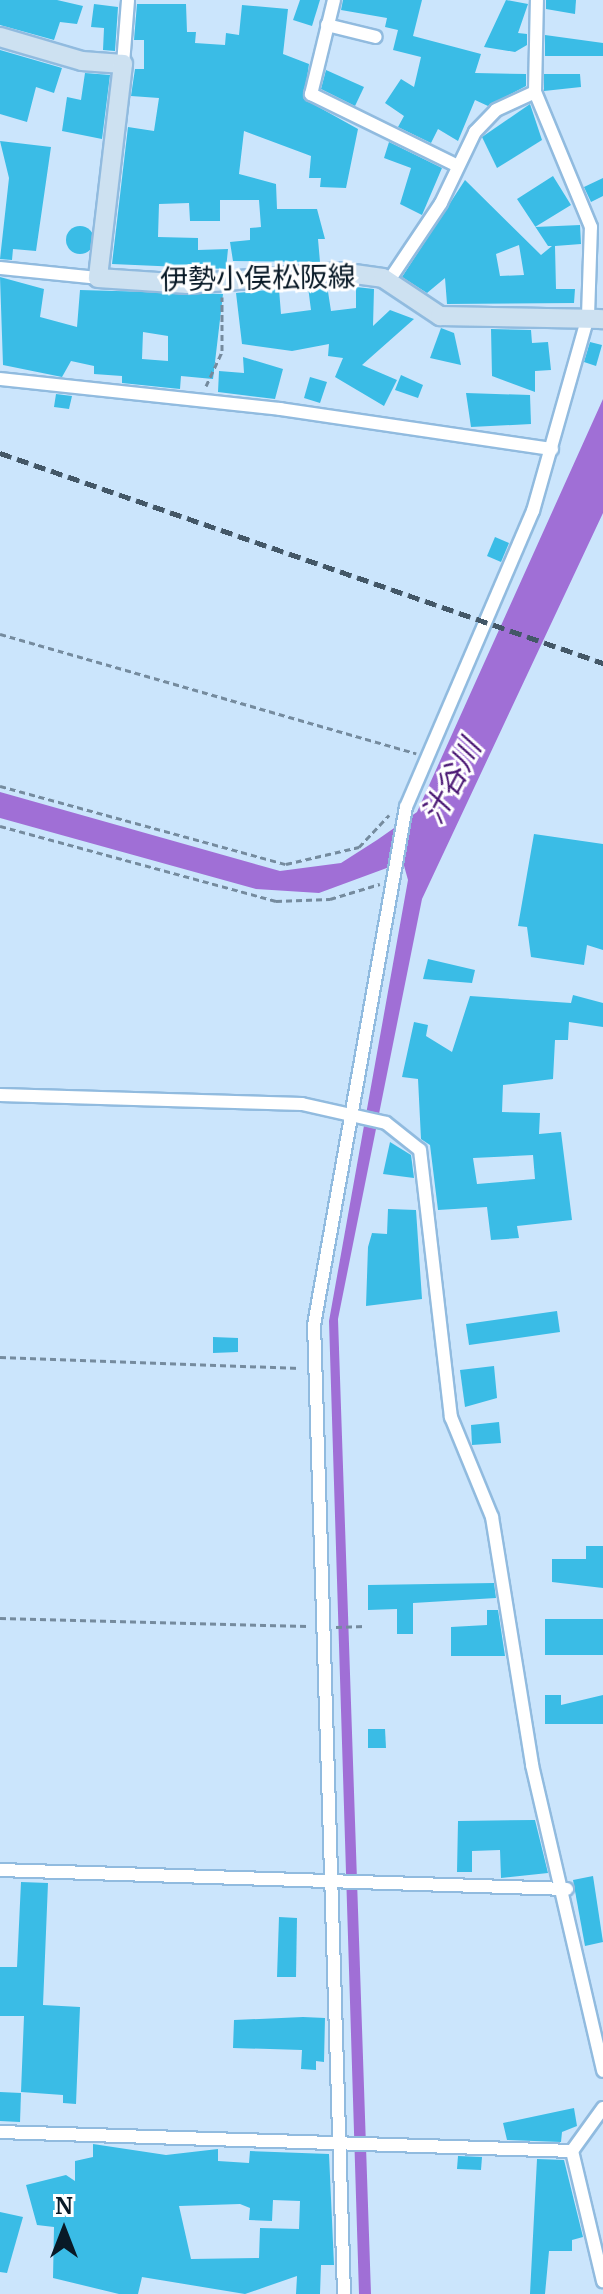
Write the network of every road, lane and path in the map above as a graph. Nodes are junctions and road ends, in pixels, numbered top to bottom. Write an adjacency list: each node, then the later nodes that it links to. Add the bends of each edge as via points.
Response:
1 (128, 0): 7 (street)
2 (334, 0): 4 (street)
3 (537, 0): 8 (street)
4 (327, 25): 6 (street); 9 (street, via 311,94)
5 (0, 37): 7 (main road, via 82,61)
6 (376, 37)
7 (123, 64): 11 (main road)
8 (535, 92): 9 (street, via 496,110); 14 (street, via 591,227)
9 (456, 165): 13 (street, via 441,203)
10 (0, 268): 11 (street)
11 (98, 278): 12 (main road, 伊勢小俣松阪線)
12 (222, 281): 13 (main road, 伊勢小俣松阪線, via 340,272); 16 (path, via 222,351)
13 (388, 282): 14 (main road, 伊勢小俣松阪線, via 440,316)
14 (596, 317): 17 (street)
15 (0, 379): 16 (street)
16 (199, 401): 17 (street)
17 (552, 449): 19 (street)
18 (0, 634): 19 (path)
19 (426, 756): 21 (street)
20 (0, 786): 21 (path, via 286,864 359,847)
21 (411, 793): 23 (street)
22 (0, 826): 23 (path, via 276,901 330,899)
23 (393, 878): 25 (street)
24 (0, 1095): 25 (street, via 302,1104)
25 (353, 1117): 27 (street, via 318,1294); 33 (street, via 386,1123 420,1150 451,1417 492,1517 532,1765)
26 (0, 1357): 27 (path)
27 (313, 1368): 30 (street)
28 (0, 1618): 30 (path)
29 (365, 1626): 30 (path)
30 (327, 1627): 32 (street)
31 (0, 1870): 32 (street)
32 (332, 1880): 33 (street); 37 (street)
33 (567, 1889): 34 (street)
34 (603, 2071)
35 (603, 2108): 38 (street)
36 (0, 2132): 37 (street)
37 (343, 2143): 38 (street); 40 (street)
38 (572, 2151): 39 (street)
39 (603, 2281)
40 (344, 2294)

